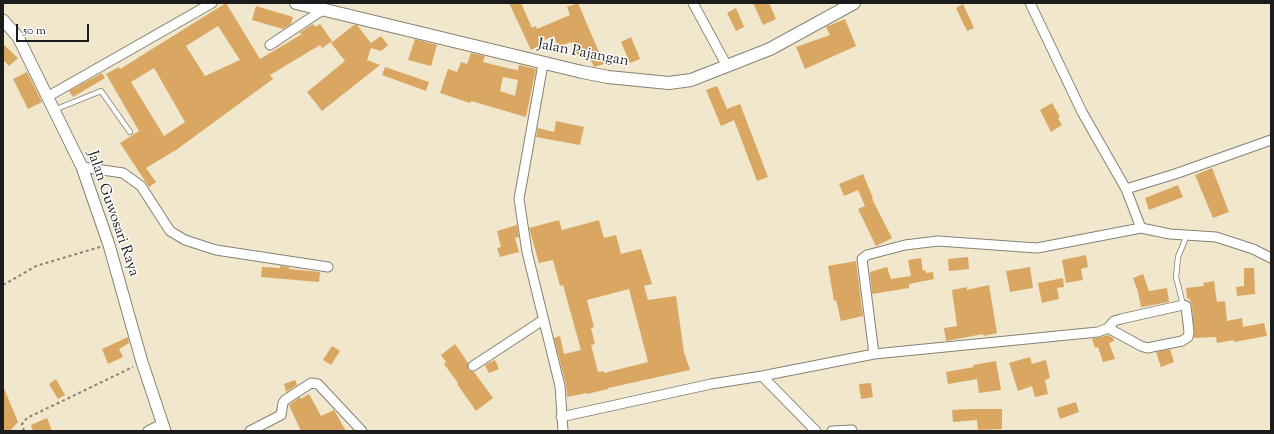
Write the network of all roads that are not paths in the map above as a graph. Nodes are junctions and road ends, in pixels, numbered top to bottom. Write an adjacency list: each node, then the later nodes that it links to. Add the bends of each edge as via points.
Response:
1 (212, 3): 11 (street)
2 (296, 3): 6 (main road, Jalan Pajangan)
3 (693, 3): 10 (street)
4 (854, 3): 10 (main road, Jalan Pajangan, via 770,49)
5 (1030, 3): 16 (street, via 1082,112)
6 (324, 9): 8 (street); 9 (main road, Jalan Pajangan)
7 (3, 20): 11 (street, Jalan Guwosari Raya, via 18,37)
8 (270, 45)
9 (543, 64): 10 (main road, Jalan Pajangan, via 608,77 669,83 691,80); 22 (street, via 519,199 526,252)
10 (727, 66)
11 (47, 97): 12 (street, Jalan Guwosari Raya)
12 (54, 110): 13 (lane, via 101,91); 15 (street, Jalan Guwosari Raya)
13 (130, 132)
14 (1271, 140): 16 (street, via 1175,174)
15 (82, 167): 20 (street, via 124,173 142,186 170,231 185,240 216,250); 28 (street, Jalan Guwosari Raya, via 109,245)
16 (1126, 188): 17 (street)
17 (1141, 228): 18 (street); 24 (street, via 1037,248 938,241 905,245 867,255 862,259)
18 (1187, 235): 19 (street, via 1216,237); 21 (lane, via 1178,257 1176,277)
19 (1271, 258)
20 (328, 268)
21 (1183, 304): 23 (street, via 1114,321); 23 (street, via 1186,306 1189,332 1188,337 1182,341 1147,348)
22 (543, 320): 25 (street); 27 (street, via 560,386)
23 (1108, 328): 24 (street, via 1098,332)
24 (874, 354): 26 (street)
25 (473, 366)
26 (762, 376): 27 (street, via 711,384); 34 (street)
27 (561, 417): 33 (street)
28 (163, 427): 30 (street)
29 (852, 430): 35 (street)
30 (148, 431)
31 (250, 431): 32 (street, via 281,415 285,400 311,383 318,384)
32 (362, 431)
33 (563, 431)
34 (816, 431)
35 (832, 431)

